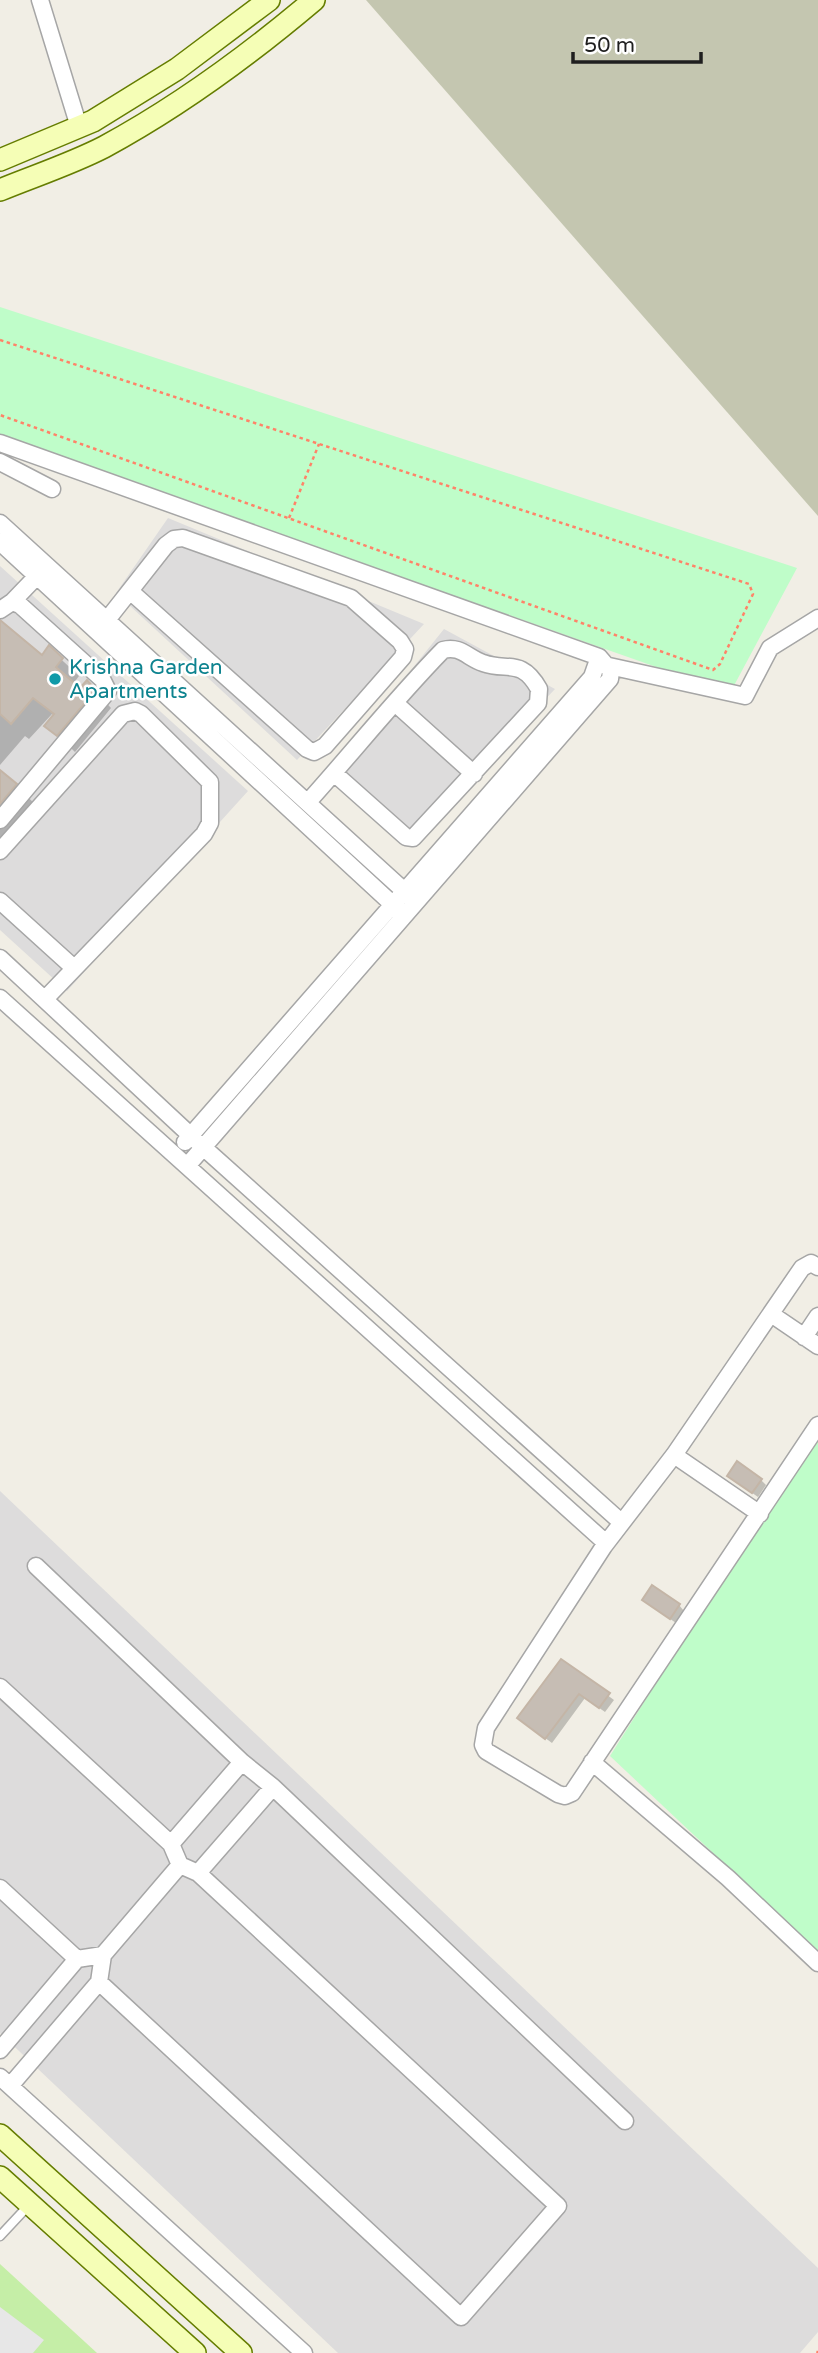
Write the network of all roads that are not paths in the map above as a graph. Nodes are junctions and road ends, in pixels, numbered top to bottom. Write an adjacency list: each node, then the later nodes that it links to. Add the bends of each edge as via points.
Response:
1 (40, 0): 6 (street)
2 (269, 0): 4 (street, via 177,69)
3 (314, 0): 5 (street, via 187,96)
4 (124, 102): 5 (street); 6 (street)
5 (139, 125): 8 (street, via 103,148)
6 (79, 127): 7 (street)
7 (0, 160)
8 (0, 190)
9 (0, 443): 19 (street)
10 (0, 462): 11 (street)
11 (52, 489)
12 (0, 523): 18 (street)
13 (0, 542): 14 (street)
14 (37, 576): 16 (street); 28 (street)
15 (130, 591): 15 (street, via 166,545 183,538 351,598 400,642 404,657 325,746 314,752); 18 (street)
16 (6, 606): 24 (street, via 20,605 102,679 108,691)
17 (818, 618): 19 (street, via 770,648 745,696)
18 (107, 620): 23 (street)
19 (604, 661): 26 (street)
20 (395, 704): 21 (street); 22 (street); 22 (street, via 435,658 451,648 484,664 516,667 531,678 541,694 538,702)
21 (334, 773): 22 (street, via 406,837 413,838); 23 (street)
22 (474, 774)
23 (308, 802): 26 (street)
24 (0, 820)
25 (0, 851): 30 (street, via 129,711 141,714 210,782 209,828)
26 (412, 898): 28 (street)
27 (0, 901): 30 (street)
28 (400, 911): 33 (street); 34 (street)
29 (0, 958): 32 (street)
30 (74, 968): 32 (street)
31 (0, 998): 35 (street)
32 (45, 999): 33 (street)
33 (190, 1136): 34 (street); 35 (street)
34 (203, 1147): 36 (street); 45 (street)
35 (174, 1154): 36 (street)
36 (187, 1166): 46 (street)
37 (818, 1267): 38 (street, via 806,1264)
38 (771, 1314): 40 (street); 43 (street)
39 (818, 1316): 40 (street)
40 (804, 1337): 41 (street)
41 (818, 1346)
42 (818, 1425): 44 (street)
43 (674, 1455): 44 (street); 45 (street)
44 (760, 1514): 50 (street)
45 (621, 1522): 46 (street)
46 (606, 1543): 50 (street, via 483,1737 483,1745 492,1755 565,1796 572,1793)
47 (36, 1566): 49 (street)
48 (0, 1687): 52 (street)
49 (243, 1762): 51 (street); 52 (street)
50 (592, 1762): 58 (street)
51 (273, 1787): 54 (street); 62 (street)
52 (171, 1844): 53 (street)
53 (180, 1865): 54 (street); 56 (street)
54 (198, 1873): 59 (street, via 558,2206 461,2317)
55 (0, 1888): 57 (street)
56 (103, 1955): 57 (street); 59 (street)
57 (77, 1959): 60 (street)
58 (818, 1963)
59 (99, 1982): 61 (street)
60 (0, 2050)
61 (5, 2082): 69 (street)
62 (625, 2121)
63 (0, 2135): 68 (street)
64 (2, 2182): 65 (street)
65 (30, 2204): 66 (lane); 67 (street)
66 (0, 2236)
67 (195, 2353)
68 (241, 2353)
69 (304, 2353)

